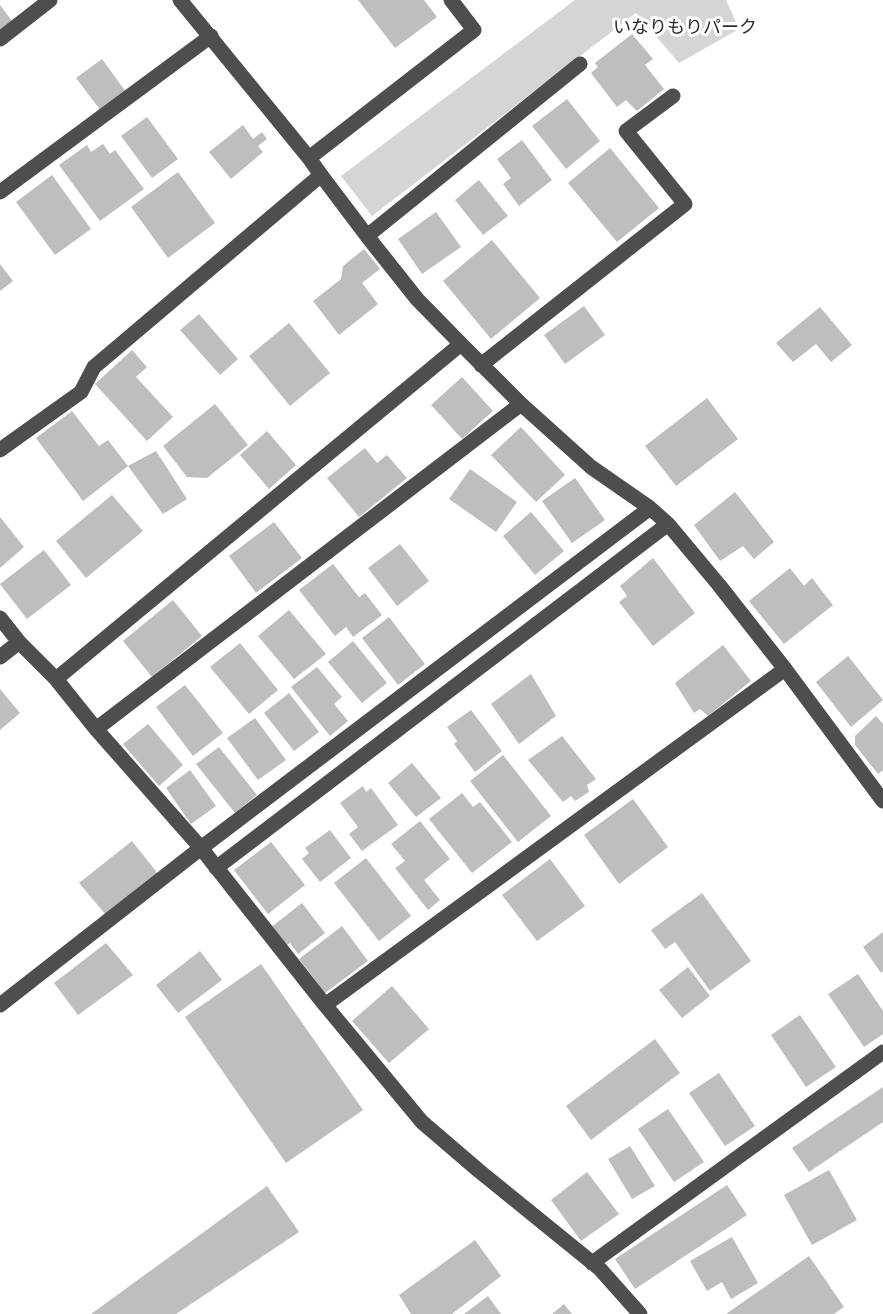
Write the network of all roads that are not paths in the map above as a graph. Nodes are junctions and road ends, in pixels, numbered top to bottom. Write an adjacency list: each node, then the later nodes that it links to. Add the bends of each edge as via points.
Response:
1 (50, 0): 5 (street)
2 (180, 0): 4 (street)
3 (451, 0): 8 (street, via 474,30)
4 (211, 36): 8 (street); 10 (street)
5 (0, 39)
6 (580, 64): 11 (street)
7 (673, 96): 13 (street, via 626,131 685,204)
8 (309, 158): 9 (street)
9 (321, 175): 11 (street); 15 (street, via 94,367 81,392)
10 (0, 192)
11 (367, 236): 12 (street, via 417,299)
12 (461, 344): 13 (street); 22 (street)
13 (481, 364): 14 (street)
14 (521, 404): 16 (street, via 591,467); 23 (street)
15 (0, 450)
16 (650, 508): 17 (street); 25 (street)
17 (668, 524): 21 (street); 26 (street)
18 (0, 618): 19 (street)
19 (19, 642): 20 (street); 22 (street)
20 (0, 657)
21 (785, 669): 24 (street); 28 (street)
22 (56, 679): 23 (street)
23 (96, 729): 25 (street)
24 (883, 801)
25 (201, 848): 26 (street); 27 (street)
26 (216, 868): 28 (street)
27 (0, 1005)
28 (325, 1005): 30 (street, via 422,1122)
29 (883, 1052): 30 (street)
30 (592, 1263): 31 (street)
31 (640, 1314)

